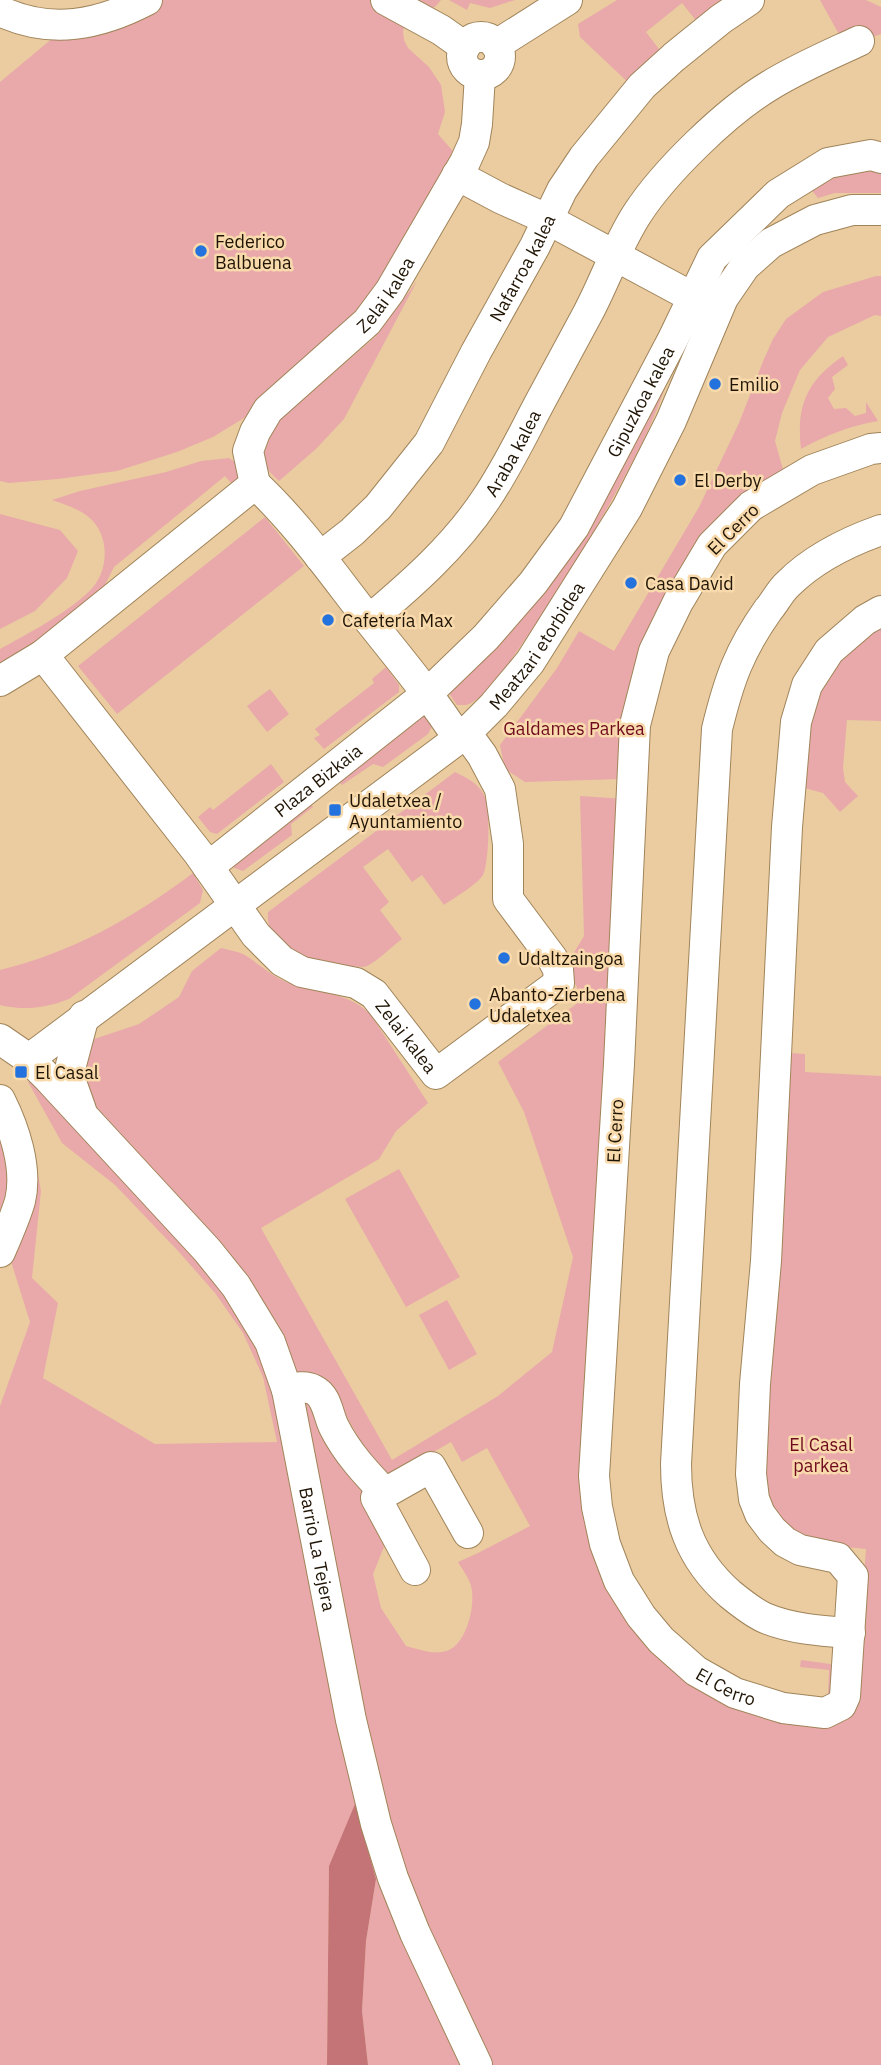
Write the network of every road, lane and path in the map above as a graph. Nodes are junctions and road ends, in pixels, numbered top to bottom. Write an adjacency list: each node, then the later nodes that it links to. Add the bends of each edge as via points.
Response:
1 (147, 0): 5 (street, via 108,18 65,25 36,23)
2 (386, 0): 8 (street)
3 (567, 0): 7 (street)
4 (749, 0): 13 (street, Nafarroa kalea, via 642,86 584,157)
5 (0, 11)
6 (859, 41): 14 (street, Araba kalea, via 768,86 715,127 637,214)
7 (496, 45): 8 (street, via 480,37); 9 (street, via 499,63)
8 (465, 47): 9 (street, via 464,65)
9 (480, 75): 11 (street, Zelai kalea, via 474,142)
10 (881, 158): 15 (street, Gipuzkoa kalea, via 871,155 828,163 778,194 712,258)
11 (457, 174): 13 (street); 17 (street, Zelai kalea, via 390,291 367,322 268,410 248,451)
12 (881, 210): 25 (street, Meatzari etorbidea, via 852,210 815,220 771,243 745,266 723,299 671,421 627,508 530,663)
13 (547, 219): 14 (street); 19 (street, Nafarroa kalea, via 429,443 378,507)
14 (615, 255): 15 (street); 21 (street, Araba kalea, via 590,310 486,500 446,550)
15 (692, 297): 24 (street, Gipuzkoa kalea, via 574,527 494,628)
16 (881, 448): 38 (street, El Cerro, via 812,470 751,506 712,545 654,651 635,725 594,1476 605,1544 619,1581 661,1640 696,1671 735,1693 783,1708 825,1713 841,1705 845,1696)
17 (255, 484): 19 (street, Zelai kalea); 22 (street)
18 (881, 530): 38 (street, via 821,558 787,585 740,653 717,729 676,1464 682,1521 703,1565 721,1586 766,1618)
19 (320, 557): 21 (street, Zelai kalea)
20 (881, 611): 38 (street, El Cerro, via 829,651 807,685 796,722 751,1474 754,1499 772,1530 800,1550 838,1558 853,1576)
21 (369, 620): 24 (street, Zelai kalea)
22 (43, 655): 23 (street); 26 (street)
23 (0, 681)
24 (428, 693): 25 (street, Zelai kalea); 26 (street, Plaza Bizkaia)
25 (462, 736): 27 (street, Meatzari etorbidea); 27 (street, Zelai kalea, via 482,755 500,789 508,844 508,900 552,958 559,983 459,1058 436,1074 374,993 356,983 302,972 282,961)
26 (208, 867): 27 (street)
27 (235, 905): 28 (street, Meatzari etorbidea)
28 (84, 1016): 29 (street, Meatzari etorbidea, via 50,1024); 30 (street, Meatzari etorbidea); 32 (street, via 71,1065 71,1082)
29 (1, 1049): 30 (street, Barrio La Tejera)
30 (29, 1059): 32 (street, Barrio La Tejera)
31 (0, 1100): 33 (street, via 10,1119 22,1170 20,1199)
32 (83, 1114): 34 (street, Barrio La Tejera, via 236,1286 270,1342)
33 (0, 1252)
34 (287, 1391): 35 (street, via 298,1387 314,1390 325,1402 343,1445); 39 (street, Barrio La Tejera, via 365,1785 393,1878)
35 (385, 1493): 36 (street, via 430,1467); 37 (street, via 376,1498)
36 (468, 1533)
37 (415, 1570)
38 (850, 1633)
39 (477, 2065)

